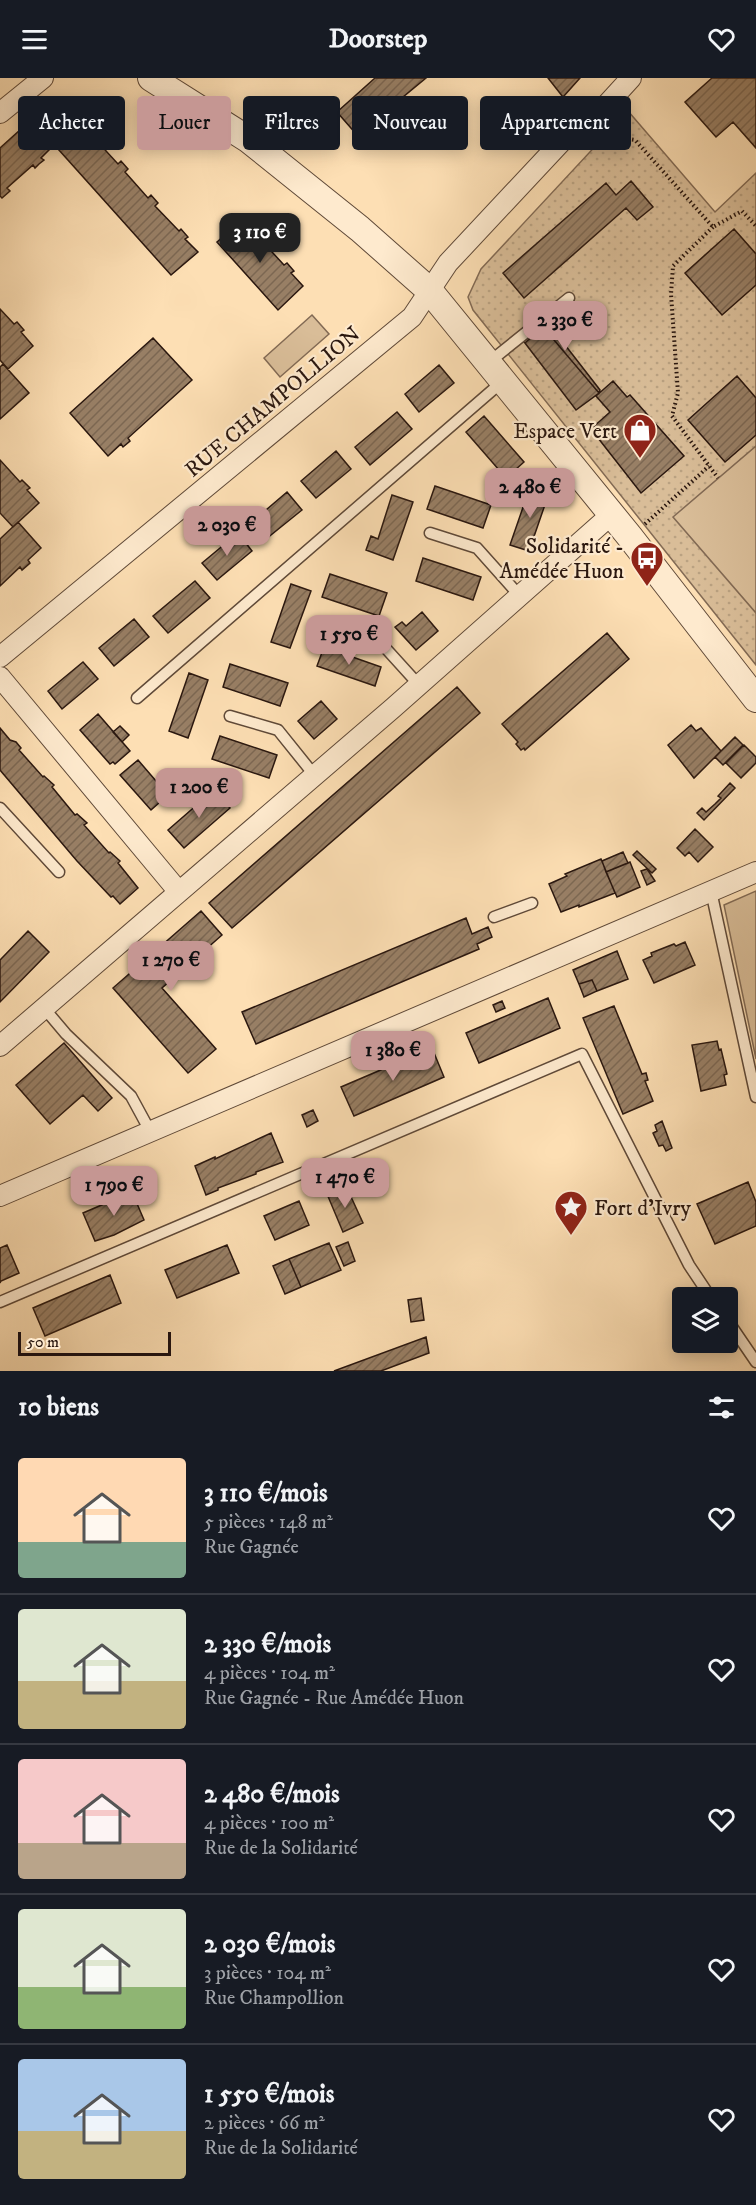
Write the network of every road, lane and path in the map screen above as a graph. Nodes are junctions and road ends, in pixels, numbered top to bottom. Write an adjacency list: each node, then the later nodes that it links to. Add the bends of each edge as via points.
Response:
1 (43, 78): 5 (street)
2 (151, 78): 10 (street, via 258,147)
3 (631, 78): 4 (street, RUE CHAMPOLLION)
4 (615, 96)
5 (0, 113)
6 (631, 139): 9 (path)
7 (554, 150): 10 (street, RUE CHAMPOLLION, via 448,263)
8 (756, 226): 9 (path, via 742,211)
9 (713, 227): 13 (path, via 673,266 671,294 678,393 672,416)
10 (429, 290): 12 (street); 20 (street, RUE CHAMPOLLION, via 412,317)
11 (569, 298): 12 (lane)
12 (496, 372): 15 (street); 23 (lane)
13 (709, 466): 14 (path); 17 (path)
14 (718, 478)
15 (612, 514): 17 (street); 18 (street)
16 (429, 532): 18 (lane, via 477,548)
17 (630, 537): 24 (street)
18 (519, 596): 22 (street)
19 (329, 627): 22 (lane, via 380,642)
20 (0, 657)
21 (0, 677): 31 (street)
22 (419, 685): 26 (street)
23 (137, 698)
24 (756, 699)
25 (230, 716): 26 (lane, via 278,730)
26 (315, 776): 31 (street)
27 (0, 808): 28 (lane)
28 (59, 872)
29 (756, 872): 30 (street)
30 (711, 891): 36 (lane); 37 (street)
31 (179, 892): 34 (street)
32 (532, 903): 33 (lane)
33 (494, 917)
34 (44, 1008): 35 (street); 37 (lane, via 131,1096)
35 (0, 1046)
36 (756, 1097)
37 (150, 1131): 38 (street)
38 (0, 1196)
39 (704, 1287): 40 (lane, via 582,1054)
40 (0, 1302)
41 (738, 1336): 42 (lane)
42 (756, 1362)

